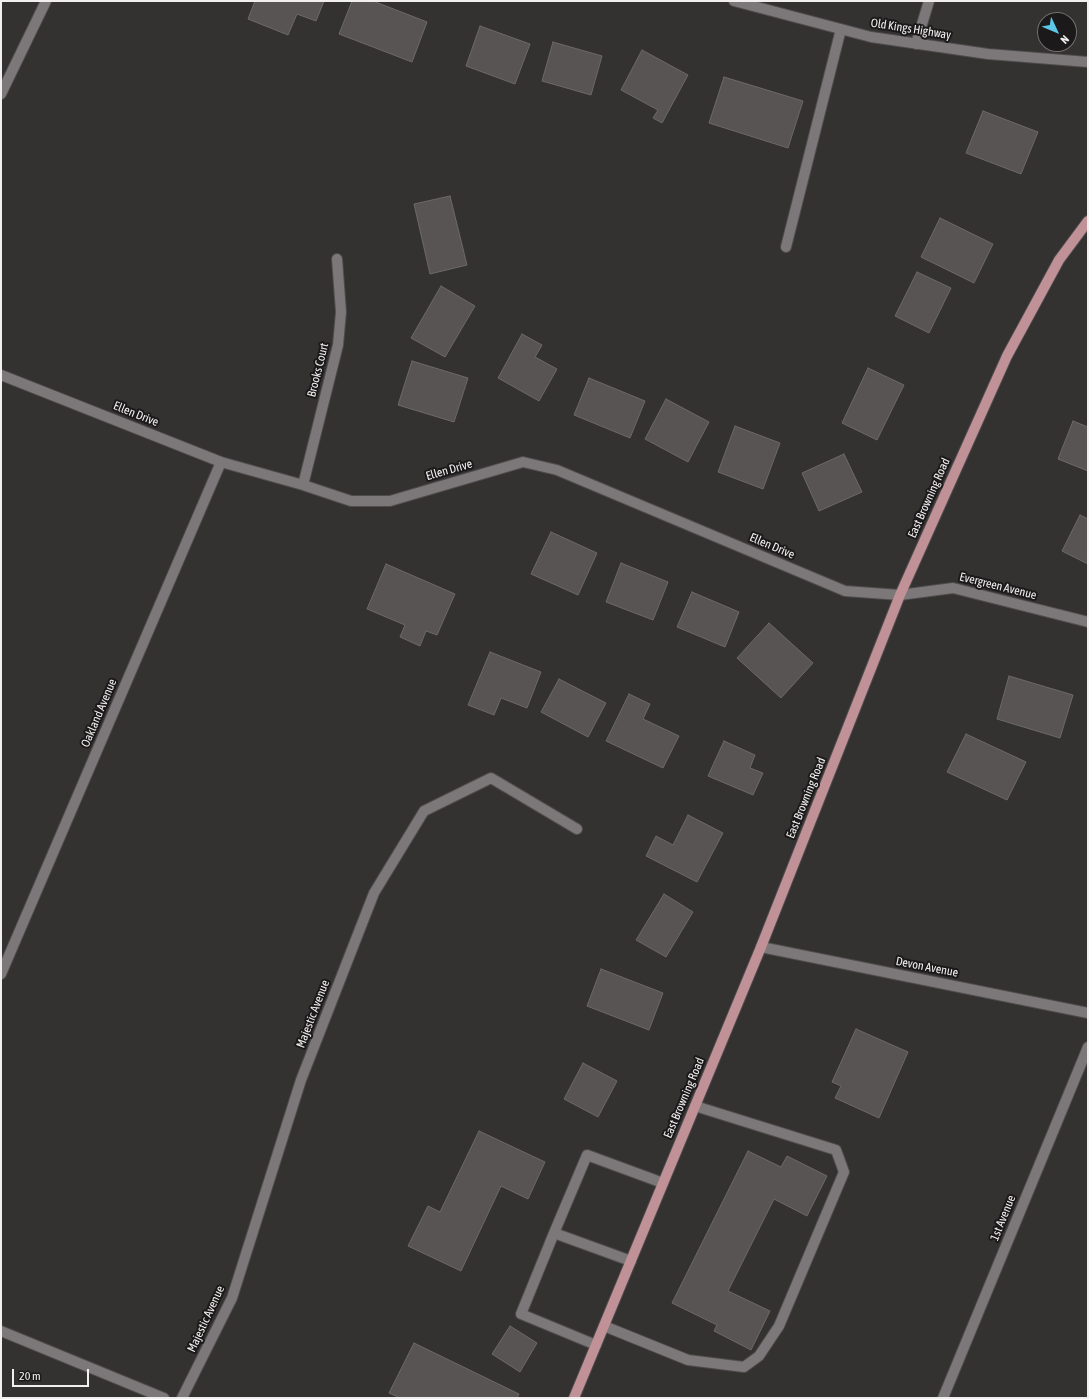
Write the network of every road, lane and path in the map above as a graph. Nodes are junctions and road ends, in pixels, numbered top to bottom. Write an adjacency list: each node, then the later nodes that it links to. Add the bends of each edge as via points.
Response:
1 (46, 1): 7 (street)
2 (734, 1): 4 (street, Old Kings Highway)
3 (930, 1): 5 (street)
4 (841, 29): 5 (street, Old Kings Highway); 9 (street)
5 (916, 44): 6 (street, Old Kings Highway, via 988,54)
6 (1088, 62)
7 (1, 94)
8 (1088, 221): 14 (main road, East Browning Road, via 1059,260 1007,356)
9 (786, 247)
10 (337, 258): 13 (street, Brooks Court, via 341,312 338,345)
11 (1, 375): 12 (street, Ellen Drive)
12 (221, 462): 13 (street, Ellen Drive); 18 (street, Oakland Avenue)
13 (303, 485): 14 (street, Ellen Drive, via 350,501 390,501 523,462 557,470 845,591)
14 (900, 595): 15 (street, Evergreen Avenue, via 953,588); 17 (main road, East Browning Road)
15 (1088, 622)
16 (577, 829): 29 (street, Majestic Avenue, via 491,778 424,811 374,893 301,1080 232,1298)
17 (761, 947): 19 (street, Devon Avenue); 21 (main road, East Browning Road)
18 (1, 974)
19 (1088, 1013)
20 (1088, 1047): 31 (street, 1st Avenue)
21 (695, 1106): 22 (main road, East Browning Road); 25 (street, via 836,1150 844,1172 779,1326 759,1356 744,1367 688,1360)
22 (663, 1183): 23 (street, via 587,1155); 24 (main road, East Browning Road)
23 (554, 1233): 24 (street); 27 (street, via 521,1314)
24 (631, 1261): 25 (main road, East Browning Road)
25 (604, 1326): 27 (main road, East Browning Road)
26 (1, 1331): 28 (street)
27 (596, 1345): 30 (main road, East Browning Road)
28 (164, 1398)
29 (182, 1398)
30 (574, 1398)
31 (943, 1398)

